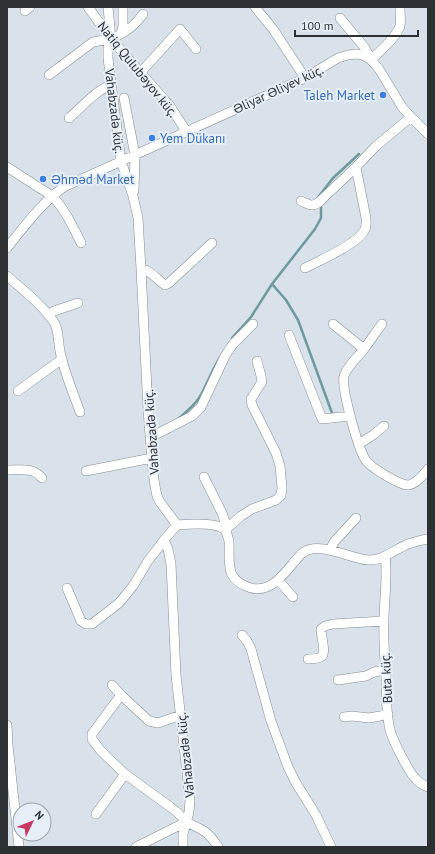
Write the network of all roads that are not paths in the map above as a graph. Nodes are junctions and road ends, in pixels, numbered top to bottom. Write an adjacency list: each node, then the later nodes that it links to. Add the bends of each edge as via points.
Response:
1 (88, 7): 9 (street, Natiq Qulubəyov küç.)
2 (108, 7): 9 (street, Vahabzadə küç.)
3 (123, 7): 8 (street)
4 (255, 7): 14 (street, via 273,29)
5 (400, 7): 11 (street, via 401,20 397,33)
6 (143, 14): 8 (street, via 132,27)
7 (340, 18): 11 (street, via 365,48)
8 (121, 34): 9 (street)
9 (112, 39): 12 (street, Natiq Qulubəyov küç.); 13 (street, via 93,42); 15 (street, Vahabzadə küç., via 108,48)
10 (196, 49): 12 (street, via 180,29)
11 (371, 60): 14 (street, Əliyar Əliyev küç., via 363,55 348,55 338,58); 17 (street)
12 (140, 72): 19 (street, Natiq Qulubəyov küç., via 170,106)
13 (49, 75)
14 (305, 78): 19 (street, Əliyar Əliyev küç.)
15 (111, 85): 18 (street, via 96,94); 22 (street, Vahabzadə küç.)
16 (124, 98): 21 (street)
17 (411, 117): 20 (street); 24 (street, via 376,146)
18 (69, 118)
19 (186, 131): 21 (street, Əliyar Əliyev küç.)
20 (428, 134)
21 (135, 155): 22 (street, Əliyar Əliyev küç.); 26 (street)
22 (121, 161): 25 (street, Əliyar Əliyev küç., via 64,187); 26 (street, Vahabzadə küç.)
23 (7, 167): 25 (street)
24 (356, 167): 27 (street, via 318,203 309,205); 31 (street, via 366,218 364,232 347,246)
25 (52, 196): 28 (street, via 63,209); 30 (street, Əliyar Əliyev küç.)
26 (134, 196): 32 (street, Vahabzadə küç.)
27 (301, 201)
28 (81, 243)
29 (212, 243): 32 (street, via 165,285 146,269)
30 (7, 248)
31 (305, 268)
32 (142, 269): 47 (street, Vahabzadə küç.)
33 (7, 276): 35 (street)
34 (78, 303): 35 (street, via 54,310)
35 (48, 315): 41 (street, via 55,324)
36 (254, 324): 47 (street, via 233,344 225,356 201,407 192,416)
37 (333, 324): 40 (street)
38 (382, 324): 40 (street)
39 (289, 335): 45 (street, via 322,419)
40 (364, 349): 45 (street, via 349,366 343,381)
41 (62, 359): 43 (street); 44 (street)
42 (257, 361): 57 (street, via 262,382 251,399 252,405 276,453 280,466 281,495 276,500 241,516)
43 (18, 391)
44 (80, 412)
45 (350, 416): 48 (street)
46 (384, 426): 48 (street)
47 (151, 437): 49 (street, Vahabzadə küç.)
48 (359, 444): 50 (street, via 366,461 372,467 402,484 413,483)
49 (152, 458): 52 (street); 56 (street, Vahabzadə küç., via 157,496)
50 (428, 469)
51 (7, 470): 54 (street, via 32,470)
52 (86, 471)
53 (204, 477): 57 (street, via 222,513)
54 (42, 478)
55 (356, 518): 60 (street)
56 (177, 524): 57 (street, via 211,525); 59 (street)
57 (225, 530): 62 (street, via 228,538 229,567 237,581 245,586 260,589)
58 (428, 539): 61 (street, via 408,544)
59 (164, 540): 63 (street, via 119,603 92,624 81,621); 73 (street, Vahabzadə küç., via 171,564 176,675)
60 (330, 550): 61 (street, via 366,560); 62 (street, via 304,552)
61 (385, 556): 65 (street, Buta küç.)
62 (278, 580): 64 (street)
63 (67, 588)
64 (293, 597)
65 (384, 621): 67 (street, via 325,626 321,629 323,655 320,658); 68 (street, Buta küç.)
66 (242, 635): 84 (street, via 251,649 271,721 288,768 316,815)
67 (308, 659)
68 (385, 670): 69 (street); 72 (street, Buta küç.)
69 (338, 680)
70 (112, 686): 71 (street)
71 (121, 695): 73 (street, via 149,721 158,723); 76 (street, via 92,734 92,739)
72 (388, 714): 74 (street, via 369,718); 77 (street, Buta küç., via 390,731 408,769 417,781)
73 (181, 715): 79 (street, Vahabzadə küç., via 190,800 190,812)
74 (344, 716)
75 (7, 725): 80 (street)
76 (125, 774): 78 (street); 79 (street, via 170,806)
77 (428, 787)
78 (96, 814)
79 (186, 822): 81 (street); 82 (street, Vahabzadə küç.); 83 (street, via 203,830)
80 (19, 847)
81 (136, 847)
82 (183, 847)
83 (218, 847)
84 (331, 847)

